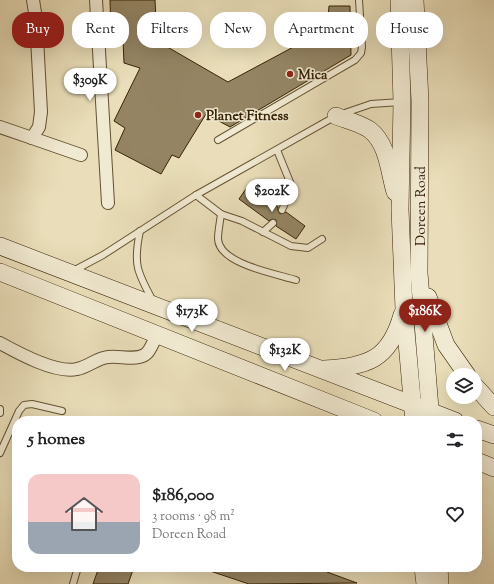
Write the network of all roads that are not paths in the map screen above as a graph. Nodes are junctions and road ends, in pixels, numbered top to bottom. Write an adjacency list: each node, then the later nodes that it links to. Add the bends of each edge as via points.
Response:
1 (33, 0): 9 (street, via 41,112 39,127)
2 (96, 0): 14 (street)
3 (359, 0): 10 (lane, via 362,47 355,60)
4 (415, 0): 6 (main road, Doreen Road)
5 (398, 3): 6 (main road, Doreen Road)
6 (411, 102): 7 (lane, via 371,104); 15 (main road, Doreen Road); 25 (main road, Doreen Road)
7 (336, 116): 11 (lane); 15 (main road, via 369,130 379,141 385,153)
8 (0, 127): 9 (street)
9 (32, 138): 12 (street)
10 (218, 140)
11 (277, 150): 13 (lane); 16 (lane, via 292,187)
12 (81, 155)
13 (196, 195): 17 (lane); 19 (lane)
14 (108, 203)
15 (400, 209): 28 (main road, Doreen Road)
16 (282, 210)
17 (221, 214): 20 (lane); 26 (lane, via 218,240 230,258)
18 (273, 223): 20 (lane)
19 (140, 231): 24 (lane); 27 (lane, via 136,266)
20 (263, 232): 21 (lane, via 299,248 308,248)
21 (322, 239)
22 (0, 246): 24 (main road)
23 (0, 272): 29 (main road)
24 (69, 273): 27 (main road)
25 (419, 273): 31 (main road, via 446,345); 42 (main road, Doreen Road)
26 (296, 280)
27 (156, 307): 32 (main road)
28 (404, 309): 32 (main road, via 394,339 380,355 358,366); 38 (main road, Doreen Road)
29 (157, 335): 30 (street, via 144,355 136,358 107,357 69,370 20,354); 40 (main road)
30 (0, 343)
31 (462, 368)
32 (318, 369): 38 (main road)
33 (482, 394): 34 (main road)
34 (494, 407)
35 (0, 409): 37 (lane)
36 (62, 411): 39 (lane, via 32,404 24,405)
37 (0, 413)
38 (414, 413): 41 (main road)
39 (17, 416)
40 (361, 416)
41 (427, 416)
42 (431, 416)
43 (12, 427): 46 (lane)
44 (482, 431): 45 (main road)
45 (494, 435)
46 (0, 453)
47 (482, 463): 48 (main road)
48 (494, 468)
49 (482, 472): 50 (main road)
50 (494, 475)
51 (77, 572): 54 (lane)
52 (424, 572): 55 (main road)
53 (439, 572): 56 (main road)
54 (73, 584)
55 (425, 584)
56 (440, 584)

